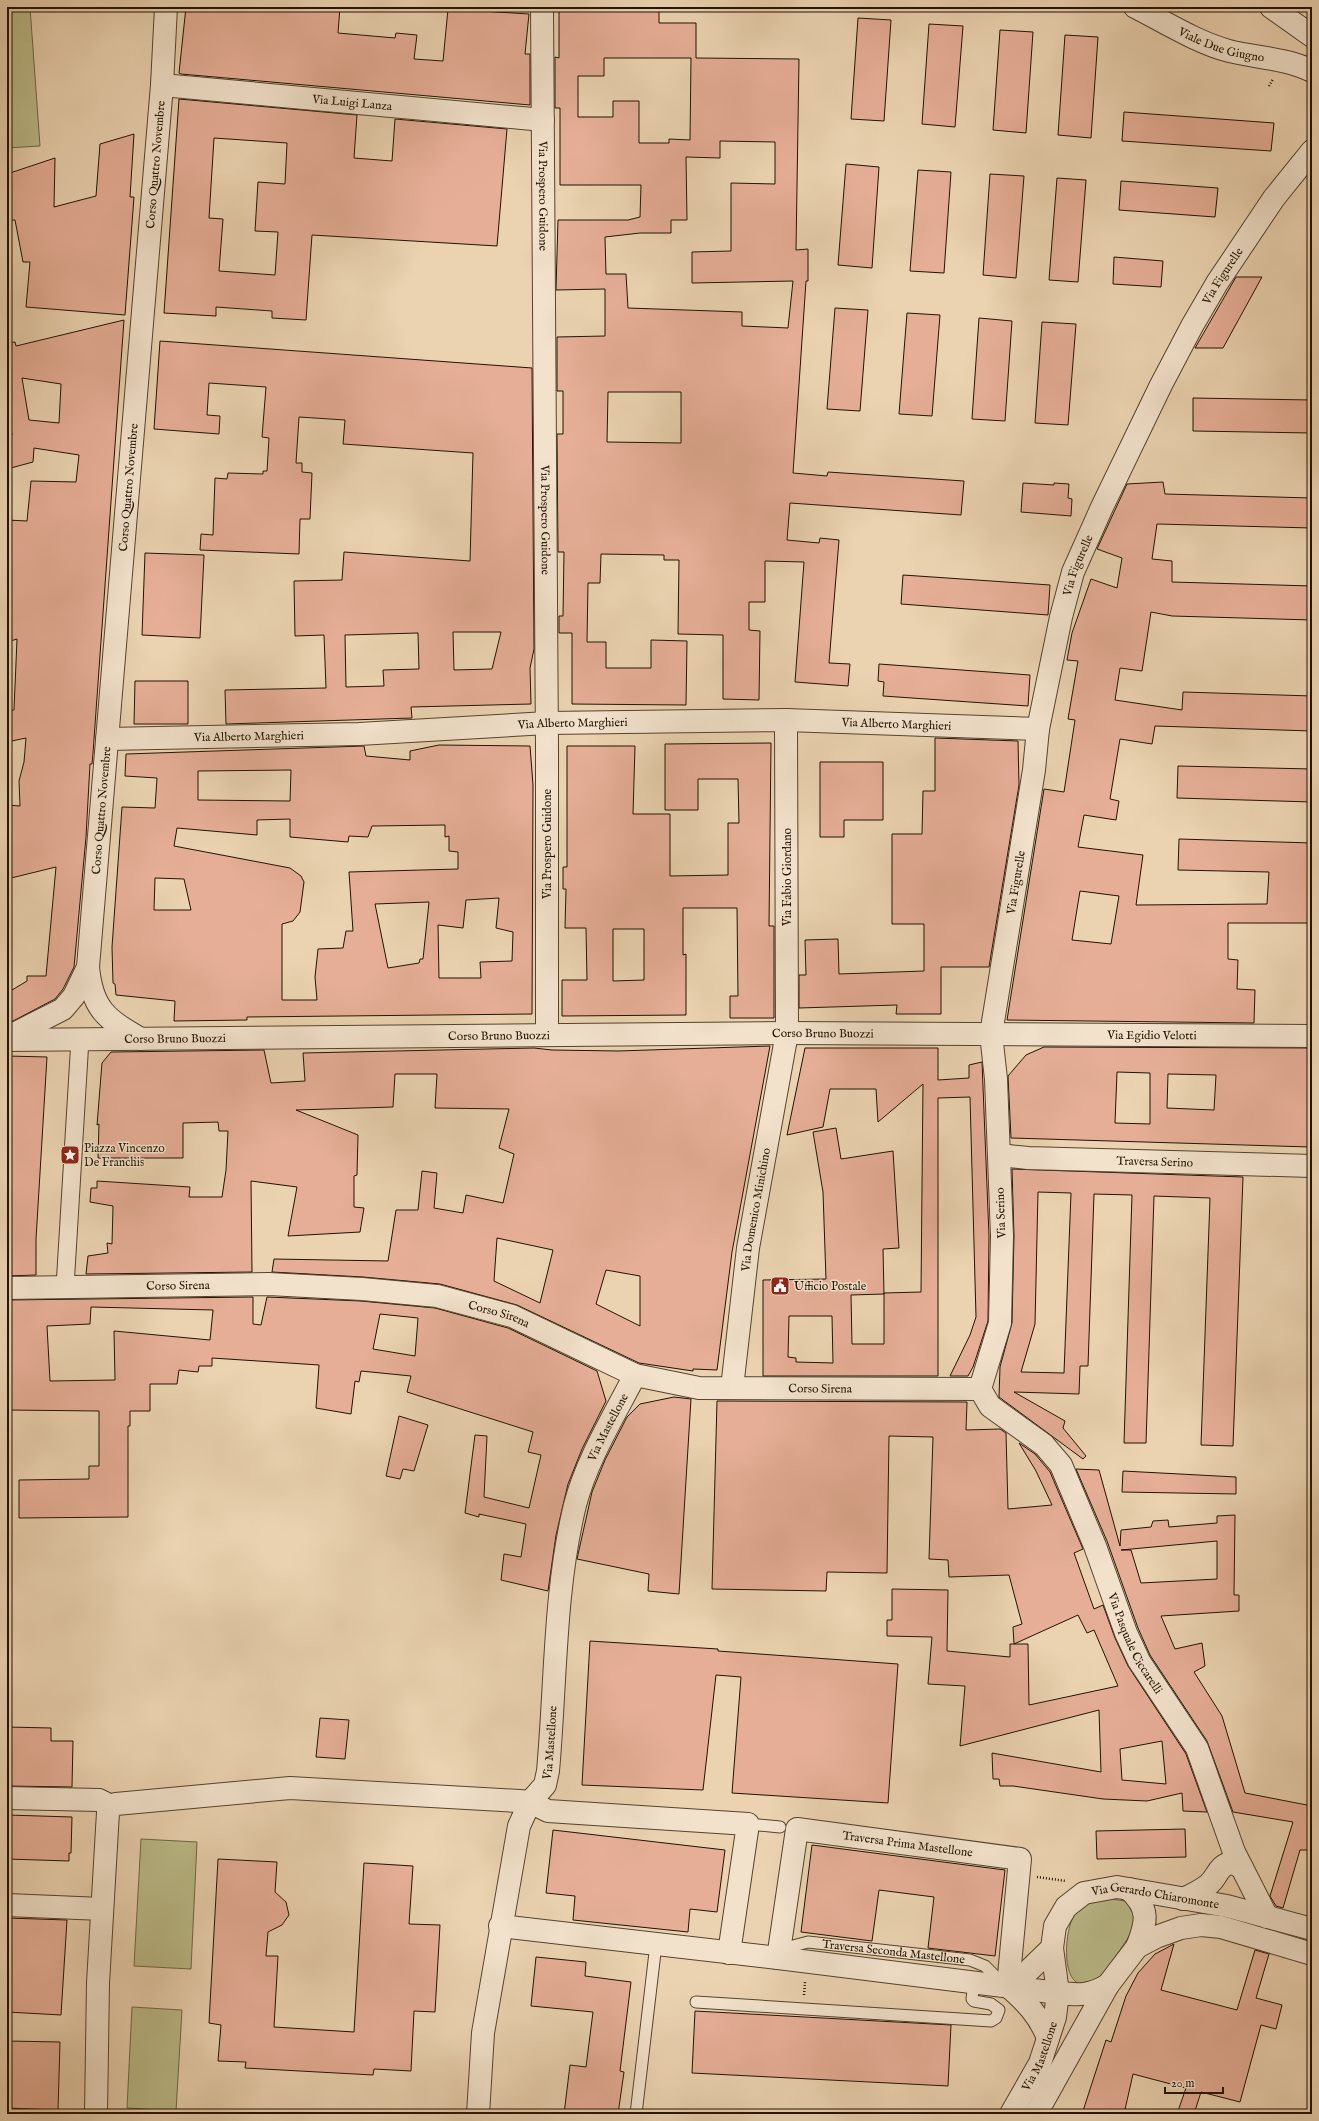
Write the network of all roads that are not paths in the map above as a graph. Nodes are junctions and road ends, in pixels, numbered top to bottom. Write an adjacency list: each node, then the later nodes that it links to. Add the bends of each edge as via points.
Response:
1 (166, 7): 7 (street, Corso Quattro Novembre)
2 (542, 7): 8 (street, Via Prospero Guidone)
3 (1135, 7): 6 (street, Viale Due Giugno, via 1210,44 1296,64)
4 (1271, 7): 5 (street)
5 (1312, 36)
6 (1312, 71)
7 (162, 85): 8 (street, Via Luigi Lanza); 13 (street, Corso Quattro Novembre)
8 (543, 120): 11 (street, Via Prospero Guidone)
9 (1312, 152): 12 (street, Via Figurelle, via 1274,198 1192,326 1102,507 1073,572)
10 (786, 720): 11 (street, Via Alberto Marghieri); 12 (street, Via Alberto Marghieri); 15 (street, Via Fabio Giordano)
11 (547, 723): 13 (street, Via Alberto Marghieri, via 359,734); 16 (street, Via Prospero Guidone)
12 (1038, 728): 17 (street, Via Figurelle, via 1034,770)
13 (107, 739): 14 (street, Corso Quattro Novembre)
14 (88, 967): 19 (street, Corso Quattro Novembre, via 74,996 63,1009); 21 (street, Corso Quattro Novembre, via 90,988 100,1009 117,1025)
15 (787, 1033): 16 (street, Corso Bruno Buozzi); 17 (street, Corso Bruno Buozzi); 27 (street, Via Domenico Minichino, via 748,1248)
16 (547, 1034): 21 (street, Corso Bruno Buozzi)
17 (991, 1034): 18 (street, Via Egidio Velotti); 22 (street, Via Serino)
18 (1312, 1036)
19 (7, 1039): 20 (street, Corso Bruno Buozzi)
20 (80, 1039): 21 (street, Corso Bruno Buozzi); 24 (street)
21 (142, 1039)
22 (999, 1154): 23 (street, Traversa Serino, via 1036,1158); 28 (street, Via Serino, via 1002,1236 1000,1323)
23 (1312, 1166)
24 (65, 1287): 25 (street, Corso Sirena); 26 (street, Corso Sirena, via 269,1284 437,1296 512,1316)
25 (7, 1288)
26 (634, 1375): 27 (street, Corso Sirena, via 699,1388); 30 (street, Via Mastellone, via 584,1476 576,1505 556,1645 548,1771 544,1785)
27 (732, 1388): 28 (street, Corso Sirena)
28 (980, 1389): 34 (street, Via Pasquale Ciccarelli, via 990,1406 1044,1445 1061,1465 1095,1546 1126,1633 1139,1661 1197,1748)
29 (7, 1798): 31 (street, via 99,1800)
30 (530, 1802): 31 (street, via 290,1788); 32 (street, via 548,1811); 40 (street, Via Mastellone, via 522,1814 519,1826)
31 (111, 1806): 38 (street, via 108,1812)
32 (748, 1824): 33 (lane); 45 (street)
33 (780, 1827)
34 (1242, 1868): 36 (street, via 1232,1862 1222,1865 1209,1884); 39 (street, Via Pasquale Ciccarelli)
35 (1129, 1889): 36 (street, Via Gerardo Chiaromonte); 43 (street, via 1138,1897 1146,1924); 44 (street, Via Gerardo Chiaromonte, via 1117,1887 1084,1892 1066,1907 1055,1926)
36 (1183, 1899): 39 (street, Via Gerardo Chiaromonte, via 1227,1906)
37 (7, 1905): 38 (street)
38 (102, 1908): 55 (street)
39 (1267, 1917): 41 (street, Via Gerardo Chiaromonte)
40 (500, 1926): 42 (street, Traversa Seconda Mastellone); 56 (street, Via Mastellone, via 483,2033)
41 (1312, 1929)
42 (656, 1944): 45 (street, Traversa Seconda Mastellone); 57 (lane)
43 (1137, 1947): 46 (street, Via Gerardo Chiaromonte, via 1180,1928 1201,1926 1221,1927); 49 (street, Via Gerardo Chiaromonte)
44 (1052, 1948): 50 (street, via 1022,1977); 51 (street, Via Gerardo Chiaromonte)
45 (730, 1953): 47 (street, Traversa Seconda Mastellone)
46 (1312, 1954)
47 (778, 1958): 48 (street, Traversa Seconda Mastellone); 50 (lane, Traversa Seconda Mastellone, via 793,1946 808,1942 970,1960 985,1966); 50 (street, Traversa Prima Mastellone, via 797,1829 1018,1858 1021,1862 1020,1875)
48 (974, 1982): 50 (street, Traversa Seconda Mastellone); 52 (lane, via 972,1999 997,2008 998,2013 993,2020)
49 (1108, 1985): 51 (street, via 1094,1993); 54 (street, Via Gerardo Chiaromonte)
50 (1006, 1986): 51 (street, Traversa Seconda Mastellone); 53 (street, Traversa Seconda Mastellone, via 1027,2003 1042,2022)
51 (1058, 1994): 53 (street, Via Mastellone, via 1055,2017)
52 (696, 2002)
53 (1048, 2038): 58 (street, Via Mastellone, via 1040,2063)
54 (1070, 2052): 59 (street, Via Mastellone)
55 (96, 2114)
56 (478, 2114)
57 (636, 2114)
58 (1011, 2114)
59 (1036, 2114)

